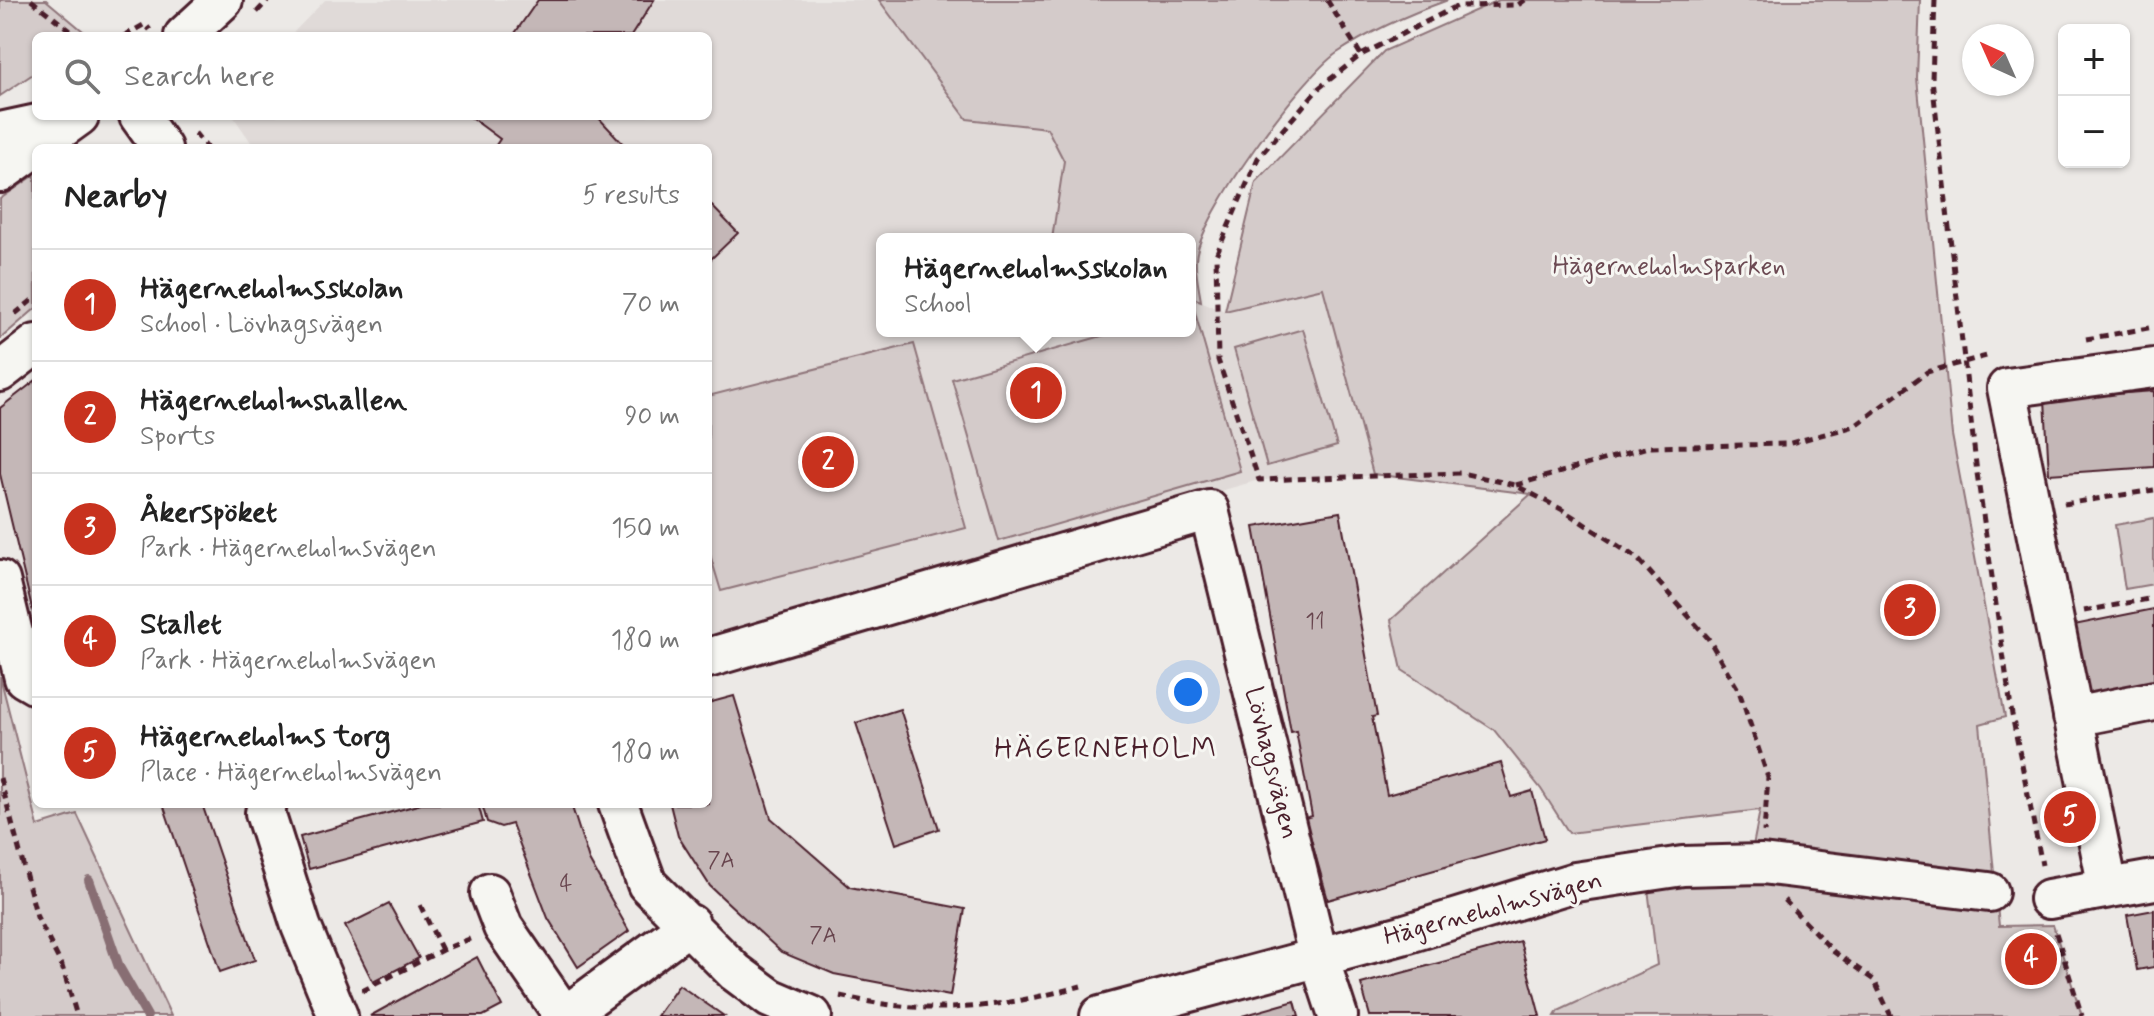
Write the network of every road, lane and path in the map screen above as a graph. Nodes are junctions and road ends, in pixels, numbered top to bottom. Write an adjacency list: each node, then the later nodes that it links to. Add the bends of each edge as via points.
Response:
1 (31, 0): 6 (path)
2 (223, 0): 9 (street)
3 (1327, 0): 10 (path)
4 (1525, 0): 10 (path, via 1518,5 1457,6)
5 (1935, 0): 22 (path, via 1932,79)
6 (72, 32)
7 (131, 32): 8 (path, via 145,24)
8 (152, 32)
9 (188, 32)
10 (1361, 55): 25 (path, via 1319,88 1258,158 1216,255 1218,360 1259,480 1462,473)
11 (57, 120): 15 (street)
12 (66, 120): 18 (street)
13 (71, 120): 16 (street)
14 (142, 120): 17 (street)
15 (0, 132)
16 (39, 144)
17 (159, 144)
18 (0, 146)
19 (32, 149): 20 (street)
20 (0, 173)
21 (32, 347): 24 (street)
22 (1965, 360): 25 (path, via 1927,372 1855,426 1787,444 1648,447); 38 (path, via 2012,715)
23 (2154, 368): 30 (street, via 2007,388)
24 (0, 372)
25 (1515, 485): 34 (path, via 1637,558 1708,638 1739,691 1768,777)
26 (0, 580): 28 (street, via 24,678)
27 (712, 657): 43 (street, Lövhagsvägen, via 1209,510)
28 (32, 683)
29 (2154, 701): 30 (street)
30 (2073, 717): 36 (street)
31 (0, 778): 45 (path, via 37,917 62,966)
32 (266, 808): 44 (street, via 301,926)
33 (619, 808): 41 (street, via 647,884)
34 (1771, 865): 37 (street, Hägerneholmsvägen); 43 (street, Hägerneholmsvägen, via 1683,866 1575,882); 50 (path, via 1788,907 1834,952 1874,980)
35 (2154, 880): 36 (street)
36 (2108, 888): 38 (street)
37 (1989, 892)
38 (2049, 899): 51 (path)
39 (420, 905): 42 (path)
40 (496, 910): 42 (path); 46 (street)
41 (690, 924): 46 (street); 47 (street, via 735,972 770,998)
42 (442, 950): 44 (path)
43 (1318, 955): 48 (street, Hägerneholmsvägen); 49 (street, Lövhagsvägen)
44 (336, 1011)
45 (77, 1016)
46 (565, 1016)
47 (812, 1016)
48 (1100, 1016)
49 (1338, 1016)
50 (1891, 1016)
51 (2082, 1016)

